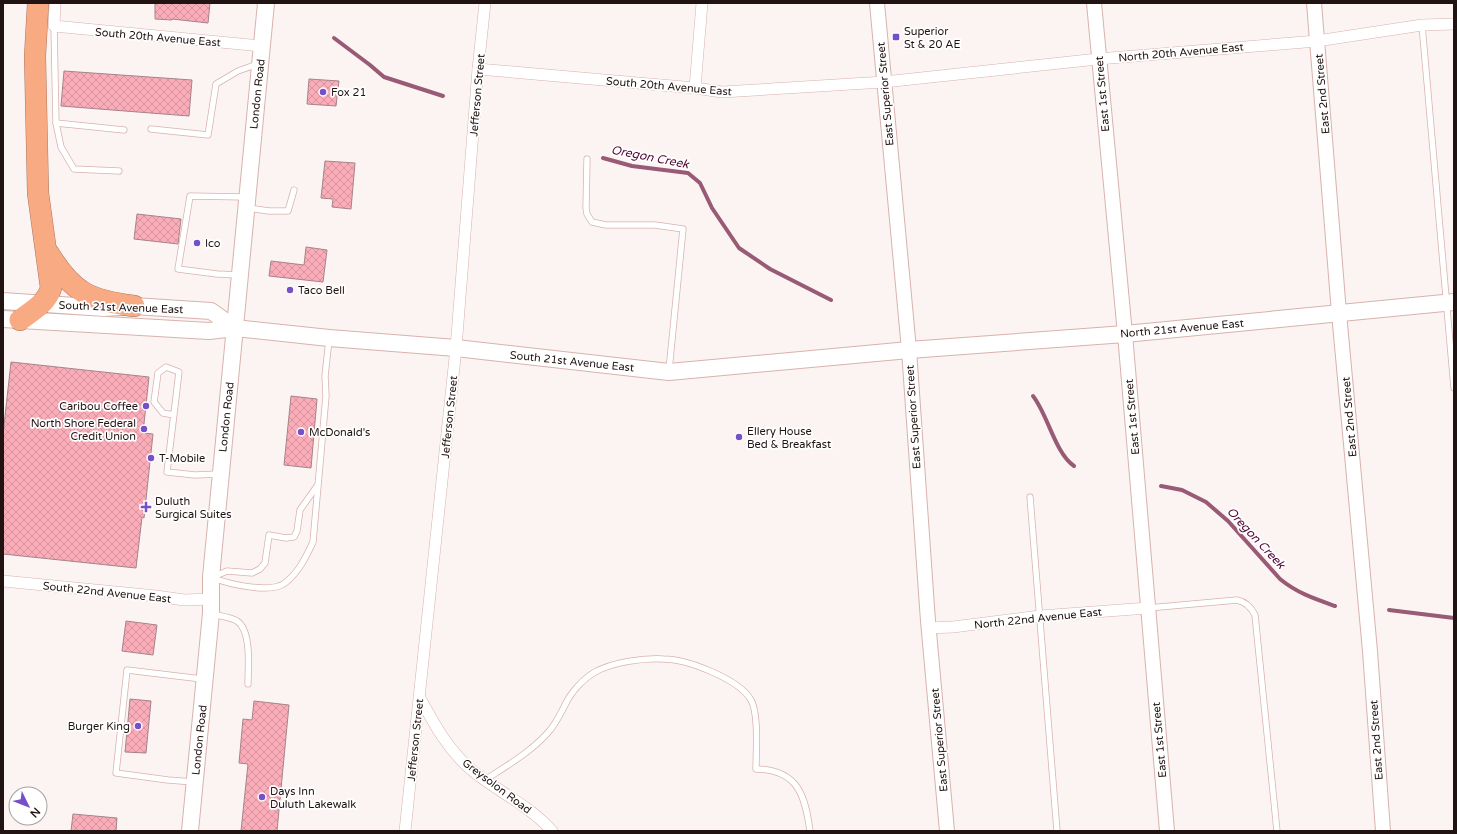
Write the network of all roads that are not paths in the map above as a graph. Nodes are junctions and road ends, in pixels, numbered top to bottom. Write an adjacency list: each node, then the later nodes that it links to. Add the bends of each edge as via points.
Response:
1 (38, 3): 26 (highway, via 35,56 38,193)
2 (55, 3): 11 (street)
3 (266, 3): 13 (main road, London Road)
4 (485, 3): 16 (street, Jefferson Street)
5 (702, 3): 18 (street)
6 (877, 3): 17 (street, East Superior Street)
7 (1094, 3): 14 (street, East 1st Street)
8 (1314, 3): 12 (street, East 2nd Street)
9 (1454, 24): 10 (street, North 20th Avenue East)
10 (1422, 25): 12 (street, North 20th Avenue East); 29 (lane)
11 (54, 26): 13 (street, South 20th Avenue East); 19 (lane)
12 (1317, 41): 14 (street, North 20th Avenue East); 32 (street, East 2nd Street)
13 (262, 46): 15 (main road, London Road)
14 (1098, 59): 17 (street, North 20th Avenue East); 35 (street, East 1st Street)
15 (261, 63): 20 (lane, via 238,71 216,84 208,135); 25 (main road, London Road)
16 (478, 69): 18 (street, South 20th Avenue East); 37 (street, Jefferson Street)
17 (884, 82): 18 (street, South 20th Avenue East, via 722,92); 38 (street, East Superior Street)
18 (695, 88)
19 (56, 123): 21 (lane); 23 (lane, via 61,147 74,169)
20 (152, 129)
21 (124, 130)
22 (587, 159): 39 (lane, via 586,208 592,222 683,229)
23 (119, 171)
24 (294, 190): 25 (lane, via 288,211 269,211)
25 (247, 202): 27 (main road, London Road); 27 (lane, via 190,196 178,269)
26 (44, 244): 30 (highway, via 50,288); 31 (highway, via 59,270 71,284 92,298)
27 (240, 275): 34 (main road, London Road)
28 (3, 301): 30 (main road, South 21st Avenue East)
29 (1450, 302): 32 (main road, North 21st Avenue East); 40 (lane)
30 (42, 303): 31 (main road, South 21st Avenue East, via 104,308); 33 (highway)
31 (134, 306): 34 (main road, South 21st Avenue East, via 211,311)
32 (1340, 312): 35 (main road, North 21st Avenue East); 64 (street, East 2nd Street)
33 (11, 319): 34 (main road, South 21st Avenue East, via 209,332)
34 (235, 328): 36 (main road, South 21st Avenue East); 42 (main road, London Road)
35 (1125, 334): 38 (main road, North 21st Avenue East); 48 (street, East 1st Street)
36 (329, 338): 37 (main road, South 21st Avenue East); 43 (lane)
37 (456, 348): 39 (main road, South 21st Avenue East); 53 (street, Jefferson Street)
38 (909, 350): 39 (main road, South 21st Avenue East); 50 (street, East Superior Street)
39 (669, 372)
40 (1454, 388)
41 (174, 415): 41 (lane, via 179,372 166,367 158,373 154,402 163,413); 42 (lane, via 167,472)
42 (220, 474): 45 (main road, London Road)
43 (317, 485): 45 (lane, via 300,510 294,537 269,534 265,563 260,570 252,573 227,572); 45 (lane, via 313,542 303,563 284,584 270,588 252,587 227,583)
44 (1030, 496): 49 (lane)
45 (211, 577): 47 (main road, London Road)
46 (3, 581): 47 (street, South 22nd Avenue East, via 156,596)
47 (211, 606): 51 (main road, London Road); 52 (lane, via 237,622 243,629 247,639)
48 (1148, 608): 49 (street, North 22nd Avenue East); 62 (street, East 1st Street); 63 (lane, via 1237,600 1249,606 1255,614)
49 (1040, 616): 50 (street, North 22nd Avenue East); 61 (lane)
50 (928, 628): 60 (street, East Superior Street)
51 (205, 679): 55 (main road, London Road); 55 (lane, via 127,670 116,773)
52 (248, 684)
53 (420, 698): 54 (street, Greysolon Road, via 440,733 460,759); 57 (street, Jefferson Street)
54 (485, 780): 58 (street, Greysolon Road, via 526,808); 59 (lane, via 536,745 552,728 570,697 595,672 631,661 664,659 698,667 721,676 747,694 755,709 756,769 767,769 781,774 798,786)
55 (195, 782): 56 (main road, London Road)
56 (190, 831)
57 (405, 831)
58 (552, 831)
59 (810, 831)
60 (947, 831)
61 (1057, 831)
62 (1167, 831)
63 (1277, 831)
64 (1383, 831)

